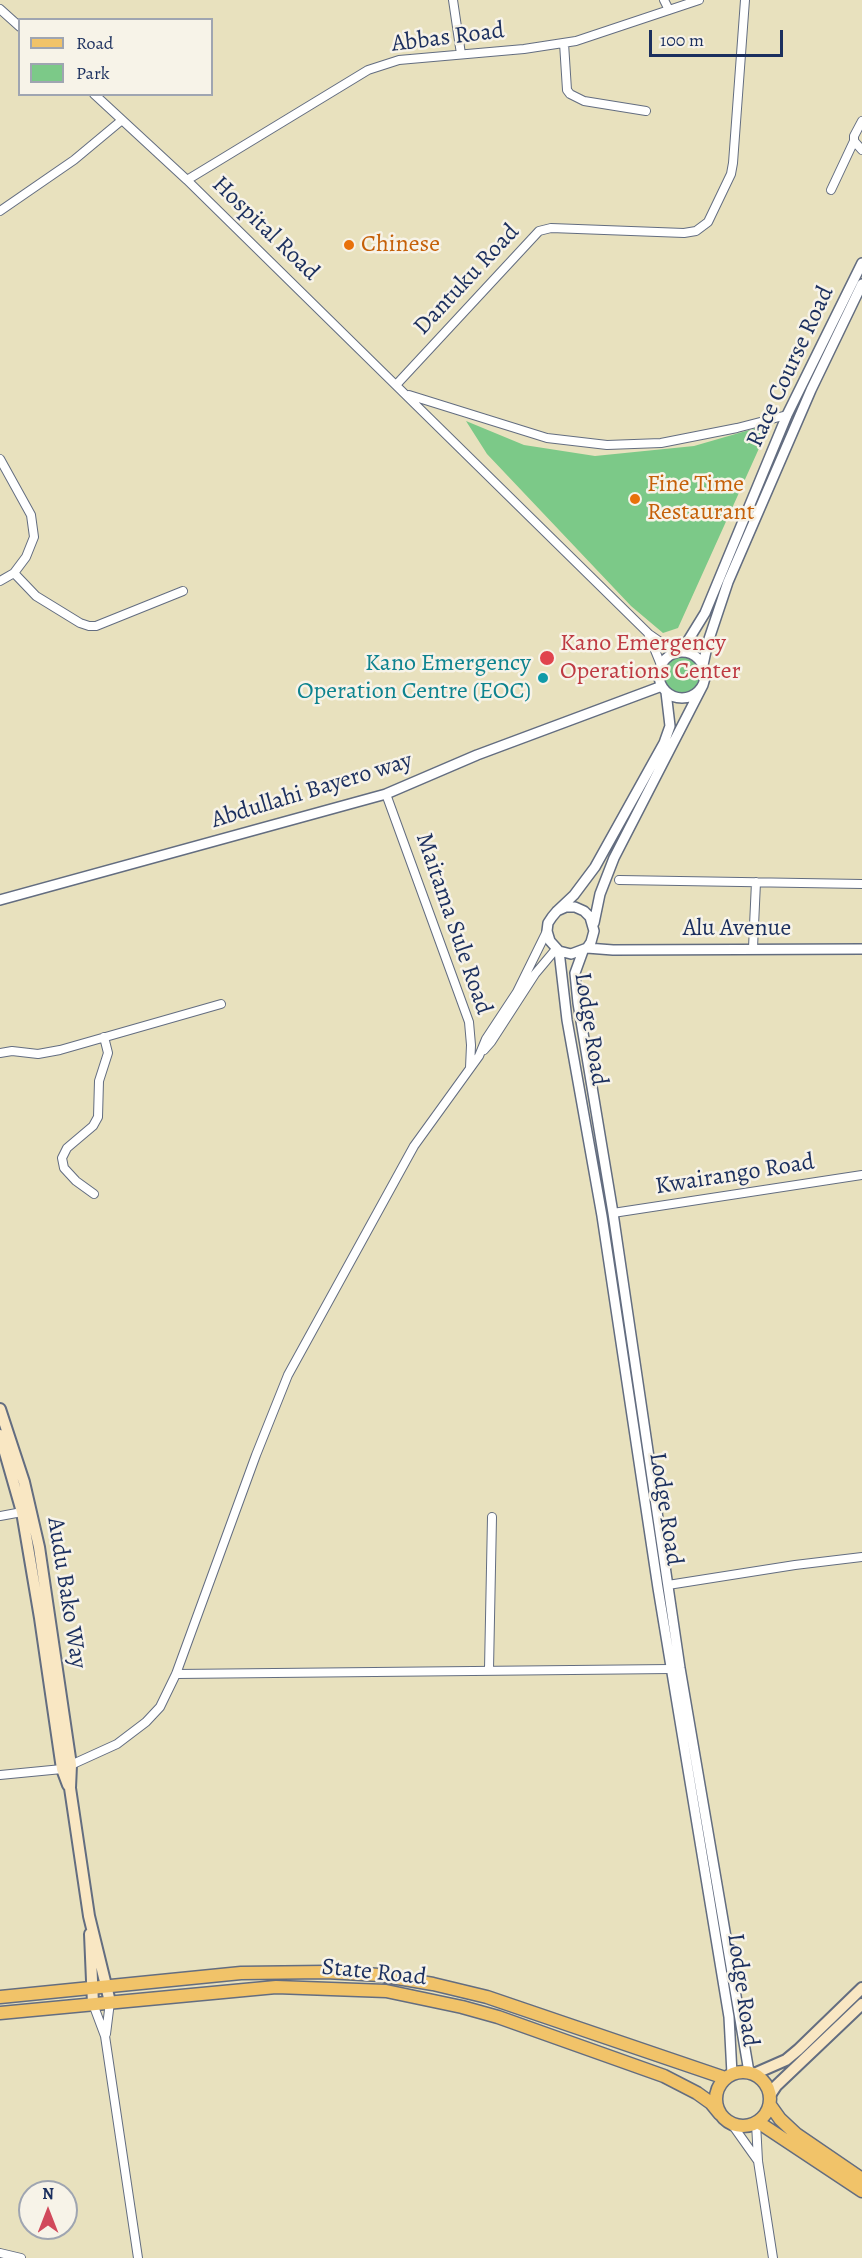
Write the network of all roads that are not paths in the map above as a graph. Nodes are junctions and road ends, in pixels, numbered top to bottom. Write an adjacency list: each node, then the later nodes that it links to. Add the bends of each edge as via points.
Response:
1 (453, 0): 9 (street)
2 (664, 0): 6 (street)
3 (699, 0): 6 (street, Abbas Road)
4 (745, 0): 21 (street, Dantuku Road, via 733,163 708,222 696,231 684,233 551,228 539,231)
5 (0, 9): 7 (street)
6 (669, 10): 8 (street, Abbas Road)
7 (18, 25)
8 (564, 43): 9 (street, Abbas Road); 11 (street, via 570,94)
9 (461, 54): 16 (street, Abbas Road, via 399,60 368,70)
10 (96, 96): 12 (street, Hospital Road)
11 (646, 111)
12 (122, 120): 16 (street, Hospital Road); 18 (street, via 74,160)
13 (862, 122): 14 (street)
14 (854, 141): 15 (street); 17 (street)
15 (862, 150)
16 (187, 180): 21 (street, Hospital Road)
17 (831, 190)
18 (0, 211)
19 (862, 263): 23 (street, Race Course Road)
20 (862, 284): 30 (street, Race Course Road, via 728,582)
21 (396, 386): 22 (street, Hospital Road)
22 (406, 394): 23 (street, Hospital Road, via 547,438 607,445 661,443); 28 (street, Hospital Road)
23 (787, 416): 29 (street, Race Course Road, via 705,613)
24 (0, 459): 25 (street, via 31,515 34,537)
25 (14, 573): 26 (street); 27 (street, via 36,596 88,626)
26 (0, 581)
27 (183, 591)
28 (648, 633): 29 (street); 31 (street, Hospital Road)
29 (678, 652): 30 (street, via 692,654); 31 (street, via 667,657)
30 (703, 665): 32 (street)
31 (661, 666): 33 (street, via 659,674)
32 (703, 685): 33 (street, via 691,697 682,698); 40 (street, via 614,858 600,894)
33 (664, 689): 34 (street, Abdullahi Bayero way, via 477,755); 39 (street, via 670,726 664,743 595,867)
34 (386, 794): 38 (street, Abdullahi Bayero way); 52 (street, Maitama Sule Road, via 469,1022)
35 (619, 880): 36 (street)
36 (756, 882): 37 (street); 43 (street)
37 (862, 884)
38 (0, 900)
39 (557, 911): 40 (street, via 575,907 590,917); 41 (street)
40 (594, 926): 42 (street)
41 (547, 931): 46 (street); 51 (street)
42 (594, 936): 44 (street); 47 (street)
43 (753, 948): 45 (street, Alu Avenue); 47 (street, Alu Avenue)
44 (585, 949): 46 (street, via 571,954); 47 (street, Alu Avenue); 55 (street, Lodge Road, via 575,973 578,1003)
45 (862, 949)
46 (558, 950): 51 (street, via 536,974); 64 (street, Lodge Road)
47 (613, 950)
48 (221, 1004): 49 (street)
49 (104, 1037): 50 (street, via 45,1053); 54 (street, via 108,1053 99,1081 98,1117 62,1158 64,1168)
50 (0, 1053)
51 (479, 1056): 52 (street)
52 (470, 1070): 65 (street, via 414,1146 288,1374)
53 (862, 1175): 55 (street, Kwairango Road)
54 (94, 1194)
55 (613, 1213): 62 (street, Lodge Road)
56 (0, 1409): 66 (main road, Audu Bako Way, via 24,1482 39,1547)
57 (0, 1435): 58 (main road, Audu Bako Way)
58 (22, 1512): 59 (street); 66 (main road, Audu Bako Way)
59 (0, 1516)
60 (492, 1517): 63 (street)
61 (862, 1557): 62 (street)
62 (668, 1585): 78 (street, Lodge Road)
63 (489, 1669): 64 (street); 65 (street)
64 (671, 1669): 79 (street, Lodge Road, via 729,2017)
65 (176, 1674): 66 (street, via 160,1707 146,1722 117,1744)
66 (67, 1767): 67 (street); 68 (main road, Audu Bako Way)
67 (0, 1775)
68 (89, 1916): 69 (main road, Audu Bako Way); 70 (main road, Audu Bako Way)
69 (108, 1987): 70 (main road, State Road); 73 (main road, Audu Bako Way); 79 (main road, State Road, via 251,1973 380,1975 487,1997)
70 (91, 1988): 72 (main road, State Road); 74 (main road, Audu Bako Way)
71 (862, 1988): 78 (main road, via 786,2060)
72 (0, 1997)
73 (110, 2002): 74 (main road, State Road); 77 (street); 81 (main road, State Road, via 276,1987 363,1989 420,1997 498,2017 664,2076 697,2092)
74 (93, 2004): 76 (main road, State Road); 77 (street)
75 (862, 2004): 80 (main road, via 776,2086)
76 (0, 2013)
77 (105, 2036): 89 (street)
78 (751, 2073): 79 (main road); 80 (main road, via 767,2086)
79 (729, 2076): 81 (main road, via 716,2091)
80 (770, 2100): 82 (main road, via 766,2114); 85 (main road, via 780,2119 796,2134)
81 (720, 2114): 83 (main road)
82 (757, 2122): 83 (main road, via 748,2126); 84 (street); 86 (main road)
83 (731, 2124): 84 (street)
84 (758, 2161): 90 (street)
85 (862, 2179)
86 (862, 2191)
87 (0, 2253): 88 (street)
88 (21, 2258)
89 (138, 2258)
90 (773, 2258)

